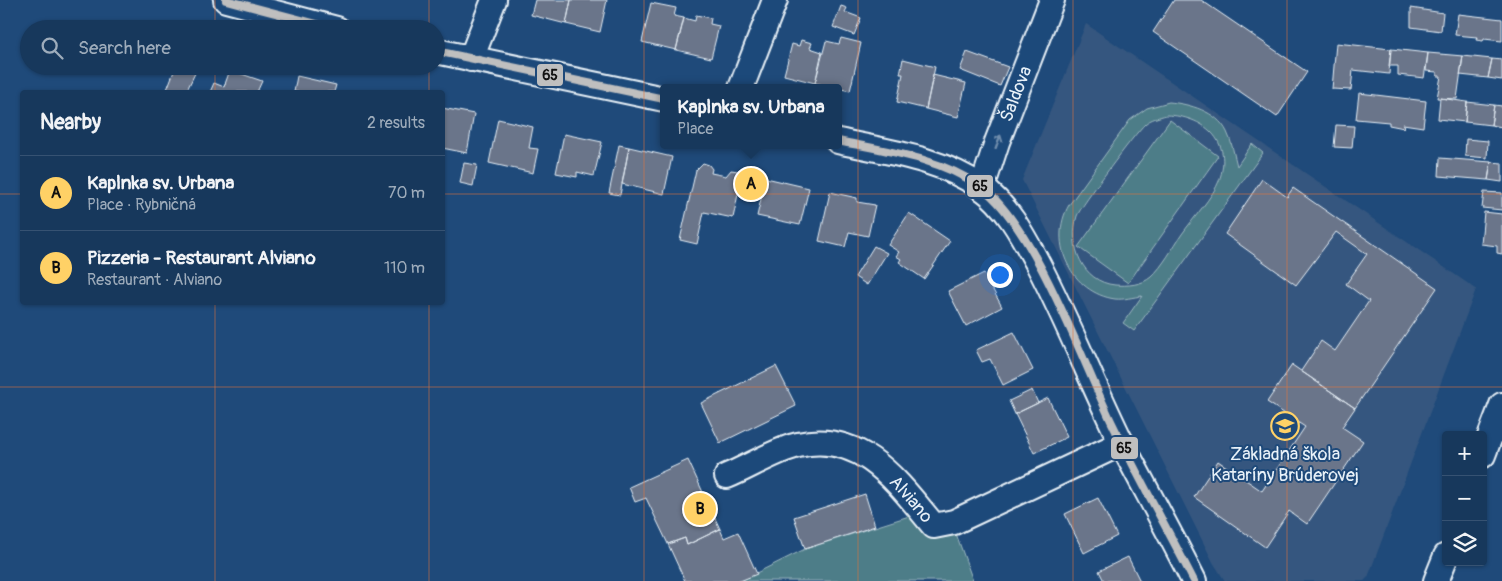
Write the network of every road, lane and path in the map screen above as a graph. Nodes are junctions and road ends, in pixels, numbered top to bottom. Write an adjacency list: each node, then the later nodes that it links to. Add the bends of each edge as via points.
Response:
1 (226, 0): 5 (street)
2 (494, 0): 7 (street)
3 (775, 0): 8 (street)
4 (1052, 0): 11 (street, Šaldova, one-way to 4)
5 (303, 20)
6 (445, 53): 7 (street)
7 (471, 59): 9 (street)
8 (743, 84)
9 (660, 99)
10 (842, 142): 11 (street, via 940,165)
11 (982, 188): 13 (street, via 1006,210 1031,250)
12 (1502, 405): 14 (street)
13 (1122, 443): 15 (street, Alviano, via 954,522 934,526 887,472 862,453 826,441 796,445); 17 (street)
14 (1487, 444)
15 (727, 476)
16 (1442, 566): 18 (street)
17 (1194, 581)
18 (1436, 581)

